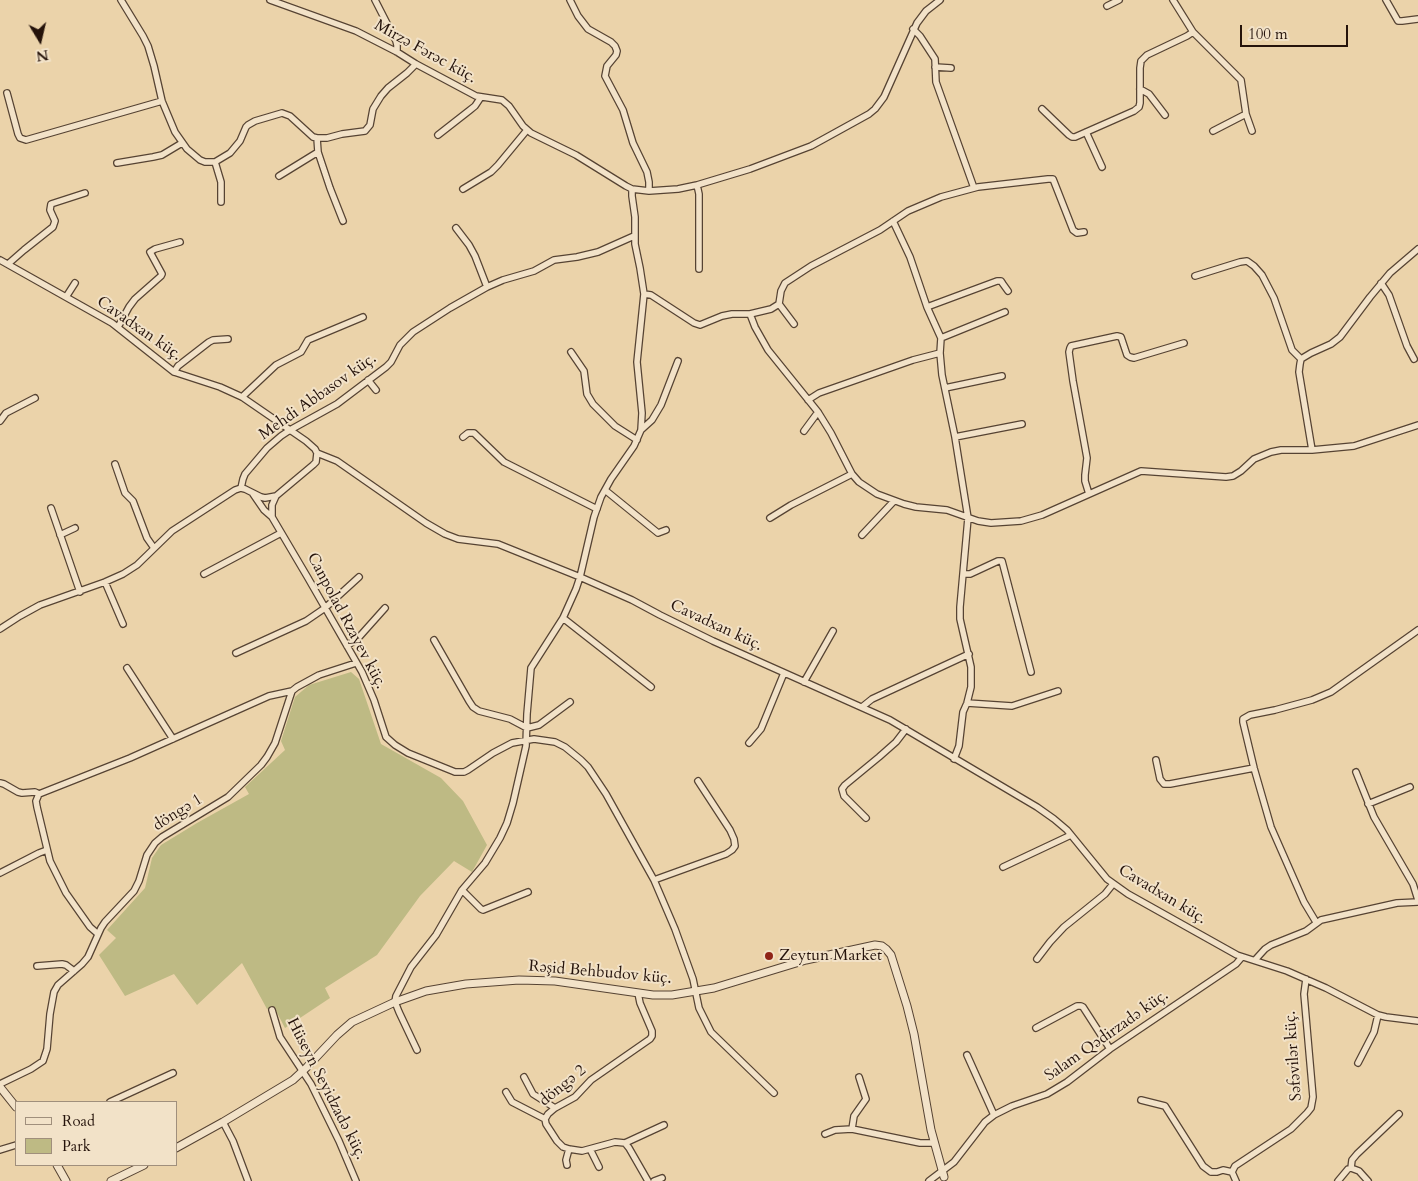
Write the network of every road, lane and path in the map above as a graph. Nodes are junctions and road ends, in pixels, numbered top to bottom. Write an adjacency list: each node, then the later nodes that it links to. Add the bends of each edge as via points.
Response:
1 (121, 0): 20 (street, via 144,36)
2 (270, 0): 13 (street, Mirzə Fərəc küç., via 356,31)
3 (375, 0): 13 (street, via 396,41)
4 (570, 0): 40 (street, via 588,29 612,42 617,50 605,76 647,172)
5 (940, 0): 11 (street)
6 (1119, 0): 9 (street)
7 (1173, 0): 12 (street)
8 (1386, 0): 10 (street, via 1398,21)
9 (1107, 6)
10 (1418, 19)
11 (913, 29): 15 (street, via 929,49); 36 (street, via 887,92 869,114 798,152)
12 (1193, 32): 17 (street, via 1141,61); 22 (street, via 1241,80)
13 (397, 52): 14 (street, Mirzə Fərəc küç.)
14 (416, 64): 19 (street, Mirzə Fərəc küç.); 29 (street, via 381,96 366,131)
15 (936, 67): 16 (street); 37 (street, via 936,82)
16 (951, 68)
17 (1140, 89): 23 (street, via 1149,94); 27 (street, via 1138,107 1134,111)
18 (7, 93): 20 (street, via 18,134 26,140)
19 (481, 97): 24 (street, Mirzə Fərəc küç., via 502,100); 28 (street, via 475,106)
20 (162, 101): 30 (street)
21 (1042, 109): 27 (street, via 1069,135)
22 (1246, 114): 25 (street); 26 (street)
23 (1164, 115)
24 (527, 130): 38 (street, via 491,172); 39 (street, Mirzə Fərəc küç.)
25 (1213, 131)
26 (1252, 131)
27 (1086, 132): 34 (street)
28 (438, 135)
29 (317, 138): 31 (street); 32 (street, via 282,113 248,124 240,142)
30 (182, 143): 32 (street, via 200,160); 33 (street, via 153,157)
31 (318, 152): 35 (street); 43 (street)
32 (215, 162): 42 (street, via 221,182)
33 (117, 164)
34 (1102, 167)
35 (279, 176)
36 (697, 185): 40 (street); 52 (street)
37 (974, 188): 44 (street, via 927,202); 46 (street, via 1053,179 1073,230)
38 (463, 189)
39 (632, 189): 40 (street); 47 (street)
40 (649, 191)
41 (85, 193): 51 (street, via 52,204 50,210 56,221 53,227)
42 (221, 202)
43 (343, 221)
44 (893, 221): 60 (street, via 785,284); 61 (street, via 910,256)
45 (456, 228): 56 (street, via 475,256)
46 (1084, 232)
47 (634, 236): 56 (street, Mehdi Abbasov küç., via 598,252 554,260 534,271); 58 (street)
48 (180, 242): 66 (street, via 150,252 162,276 135,299)
49 (1418, 249): 55 (street)
50 (0, 260): 51 (street, Cavadxan küç.)
51 (8, 264): 59 (street, Cavadxan küç.)
52 (699, 269)
53 (1196, 276): 72 (street, via 1240,262 1247,261 1254,266 1274,298 1292,350)
54 (75, 283): 59 (street)
55 (1382, 283): 72 (street, via 1340,337); 73 (street)
56 (487, 287): 77 (street, Mehdi Abbasov küç., via 413,332 400,345 391,362)
57 (1008, 291): 61 (street, via 1001,281 997,281)
58 (644, 294): 63 (street, via 651,295 694,323 732,314); 88 (street, via 637,362)
59 (66, 297): 66 (street, Cavadxan küç.)
60 (779, 304): 63 (street); 65 (street)
61 (927, 307): 67 (street)
62 (1006, 312): 67 (street)
63 (750, 314): 82 (street, via 768,350)
64 (363, 317): 80 (street, via 308,340 301,352 276,365)
65 (794, 324)
66 (118, 327): 75 (street, Cavadxan küç.)
67 (940, 338): 71 (street)
68 (228, 339): 75 (street, via 209,342)
69 (1184, 343): 100 (street, via 1134,358 1127,355 1121,337 1117,336 1071,346 1069,352 1087,458 1085,481)
70 (571, 352): 92 (street, via 584,371 587,394 593,404)
71 (940, 353): 78 (street); 82 (street, via 894,366)
72 (1301, 359): 93 (street, via 1299,372)
73 (1414, 359)
74 (678, 361): 88 (street, via 661,405)
75 (174, 372): 80 (street, Cavadxan küç.)
76 (1002, 376): 78 (street)
77 (368, 380): 79 (street); 87 (street, Mehdi Abbasov küç., via 337,404)
78 (945, 388): 91 (street)
79 (376, 390)
80 (242, 397): 87 (street, Cavadxan küç.)
81 (35, 398): 84 (street, via 6,413)
82 (808, 400): 83 (street)
83 (818, 412): 89 (street); 96 (street)
84 (0, 421)
85 (1022, 424): 91 (street)
86 (1418, 425): 93 (street, via 1354,446)
87 (290, 430): 94 (street, Cavadxan küç., via 306,440); 97 (street, Mehdi Abbasov küç., via 267,448 242,479)
88 (641, 430): 92 (street)
89 (804, 431)
90 (463, 437): 104 (street, via 474,433 510,466)
91 (955, 437): 107 (street)
92 (637, 440): 98 (street)
93 (1312, 450): 100 (street, via 1271,452 1254,459 1242,471 1226,477 1141,470)
94 (317, 453): 101 (street, via 316,462); 117 (street, Cavadxan küç., via 337,461 445,534 458,539 498,544)
95 (115, 464): 113 (street, via 125,493 133,502)
96 (852, 474): 102 (street, via 867,488); 106 (street)
97 (241, 488): 99 (street); 113 (street, via 172,530)
98 (605, 490): 104 (street); 109 (street, via 658,533)
99 (252, 493): 101 (street, via 265,498); 105 (street, Canpolad Rzayev küç.)
100 (1089, 494): 107 (street, via 1021,521 991,523)
101 (276, 496): 105 (street)
102 (894, 501): 107 (street, via 947,510); 112 (street)
103 (51, 508): 111 (street)
104 (597, 509): 117 (street)
105 (272, 517): 110 (street, Canpolad Rzayev küç.)
106 (770, 518)
107 (968, 518): 115 (street)
108 (75, 528): 111 (street)
109 (666, 530)
110 (281, 533): 114 (street); 120 (street, Canpolad Rzayev küç.)
111 (60, 535): 119 (street)
112 (862, 535)
113 (154, 548): 118 (street, via 129,570)
114 (204, 574)
115 (963, 574): 130 (street, via 960,619); 133 (street, via 1002,561)
116 (359, 577): 120 (street)
117 (580, 577): 122 (street); 134 (street, Cavadxan küç.)
118 (105, 582): 119 (street); 123 (street)
119 (80, 592): 124 (street, via 40,605)
120 (325, 608): 128 (street, Canpolad Rzayev küç.); 129 (street, via 306,621)
121 (385, 608): 128 (street)
122 (563, 618): 136 (street); 142 (street, via 531,668)
123 (123, 624)
124 (0, 629)
125 (833, 630): 135 (street)
126 (1418, 630): 149 (street, via 1331,692 1245,717 1243,722)
127 (434, 640): 142 (street, via 473,707)
128 (347, 646): 131 (street, Canpolad Rzayev küç.)
129 (236, 653)
130 (969, 654): 140 (street, via 971,687); 141 (street, via 872,699)
131 (356, 663): 137 (street, via 319,675); 145 (street, Canpolad Rzayev küç., via 369,688 386,737 408,753 449,771 459,772 512,743)
132 (127, 668): 144 (street)
133 (1031, 672)
134 (784, 674): 135 (street, Cavadxan küç.); 146 (street, via 761,729)
135 (804, 682): 141 (street, Cavadxan küç.)
136 (651, 687)
137 (292, 691): 144 (street, via 268,696); 167 (street, döngə 1, via 275,743 267,757 228,797 155,843 137,886)
138 (1058, 691): 140 (street, via 1012,706)
139 (570, 702): 142 (street, via 539,725)
140 (967, 703): 147 (street)
141 (862, 707): 143 (street, Cavadxan küç.)
142 (527, 728): 145 (street)
143 (906, 729): 147 (street, Cavadxan küç.); 156 (street, via 896,742 842,789 844,796)
144 (173, 739): 154 (street)
145 (527, 740): 161 (street, Canpolad Rzayev küç., via 555,742 588,767); 163 (street, via 500,838 485,863)
146 (748, 743)
147 (954, 759): 157 (street, Cavadxan küç., via 1037,807)
148 (1156, 760): 149 (street, via 1164,784)
149 (1254, 768): 166 (street, via 1275,838)
150 (1356, 772): 155 (street)
151 (698, 781): 161 (street, via 730,830 735,846 726,854)
152 (0, 783): 154 (street, via 18,792)
153 (1410, 787): 155 (street)
154 (39, 794): 158 (street, via 36,800)
155 (1368, 804): 165 (street, via 1413,884)
156 (866, 818)
157 (1071, 835): 159 (street); 162 (street, Cavadxan küç.)
158 (47, 850): 160 (street); 167 (street, via 66,894)
159 (1002, 867)
160 (0, 873)
161 (654, 880): 174 (street, Canpolad Rzayev küç., via 676,929)
162 (1113, 884): 168 (street, Cavadxan küç.); 169 (street, via 1064,927)
163 (462, 890): 164 (street, via 483,910); 176 (street, via 436,935 411,967)
164 (528, 892)
165 (1418, 901): 166 (street)
166 (1316, 922): 170 (street, via 1306,931 1271,945)
167 (98, 934): 172 (street, döngə 1, via 88,957)
168 (1242, 957): 170 (street, Cavadxan küç.); 181 (street, Salam Qədirzadə küç.)
169 (1037, 959)
170 (1255, 960): 173 (street, Cavadxan küç.)
171 (37, 966): 172 (street, via 62,964)
172 (74, 971): 189 (street, döngə 1, via 54,992 43,1061)
173 (1306, 979): 178 (street, Cavadxan küç.); 215 (street, Səfəvilər küç., via 1304,994 1313,1097 1311,1108 1291,1129 1235,1166)
174 (695, 992): 175 (street, Rəşid Behbudov küç.); 191 (street, Canpolad Rzayev küç., via 711,1032); 204 (street, Rəşid Behbudov küç., via 822,955 882,946 890,955 907,1006)
175 (638, 993): 176 (street, Rəşid Behbudov küç., via 576,983 519,980 426,990); 195 (street, döngə 2, via 652,1031 650,1040 591,1080 575,1097)
176 (395, 1002): 182 (street); 185 (street, Rəşid Behbudov küç., via 352,1022)
177 (272, 1010): 185 (street, Hüseyn Seyidzadə küç., via 280,1037)
178 (1378, 1015): 179 (street, Cavadxan küç.); 184 (street, via 1374,1032)
179 (1418, 1019)
180 (1036, 1028): 181 (street, via 1081,1006)
181 (1110, 1049): 197 (street, Salam Qədirzadə küç., via 1057,1088)
182 (417, 1050)
183 (967, 1055): 197 (street)
184 (1358, 1063)
185 (303, 1071): 199 (street, Rəşid Behbudov küç.); 221 (street, Hüseyn Seyidzadə küç.)
186 (173, 1073): 193 (street)
187 (524, 1077): 195 (street, via 533,1094)
188 (859, 1077): 201 (street, via 866,1099 854,1116)
189 (0, 1085): 194 (street)
190 (506, 1092): 198 (street, via 512,1102)
191 (774, 1093)
192 (1141, 1100): 215 (street, via 1165,1106 1203,1166 1211,1172)
193 (112, 1101)
194 (15, 1106)
195 (555, 1108): 198 (street, döngə 2)
196 (1399, 1114): 214 (street, via 1357,1154)
197 (994, 1115): 217 (street, Salam Qədirzadə küç.)
198 (545, 1119): 207 (street, döngə 2, via 558,1141)
199 (223, 1122): 206 (street, Rəşid Behbudov küç.); 220 (street)
200 (664, 1124): 203 (street)
201 (852, 1129): 202 (street); 204 (street)
202 (825, 1134)
203 (625, 1143): 208 (street, via 615,1142); 222 (street)
204 (934, 1143): 217 (street, Rəşid Behbudov küç.)
205 (15, 1145): 209 (street)
206 (178, 1147)
207 (569, 1149): 208 (street); 210 (street)
208 (590, 1149): 213 (street)
209 (0, 1150)
210 (567, 1165)
211 (58, 1166): 218 (street)
212 (142, 1166): 219 (street)
213 (599, 1167)
214 (1351, 1168): 226 (street); 227 (street)
215 (1232, 1172): 225 (street)
216 (662, 1178): 223 (street)
217 (944, 1178): 224 (street, Salam Qədirzadə küç.)
218 (66, 1181)
219 (111, 1181)
220 (248, 1181)
221 (356, 1181)
222 (648, 1181)
223 (654, 1181)
224 (928, 1181)
225 (1236, 1181)
226 (1338, 1181)
227 (1368, 1181)

